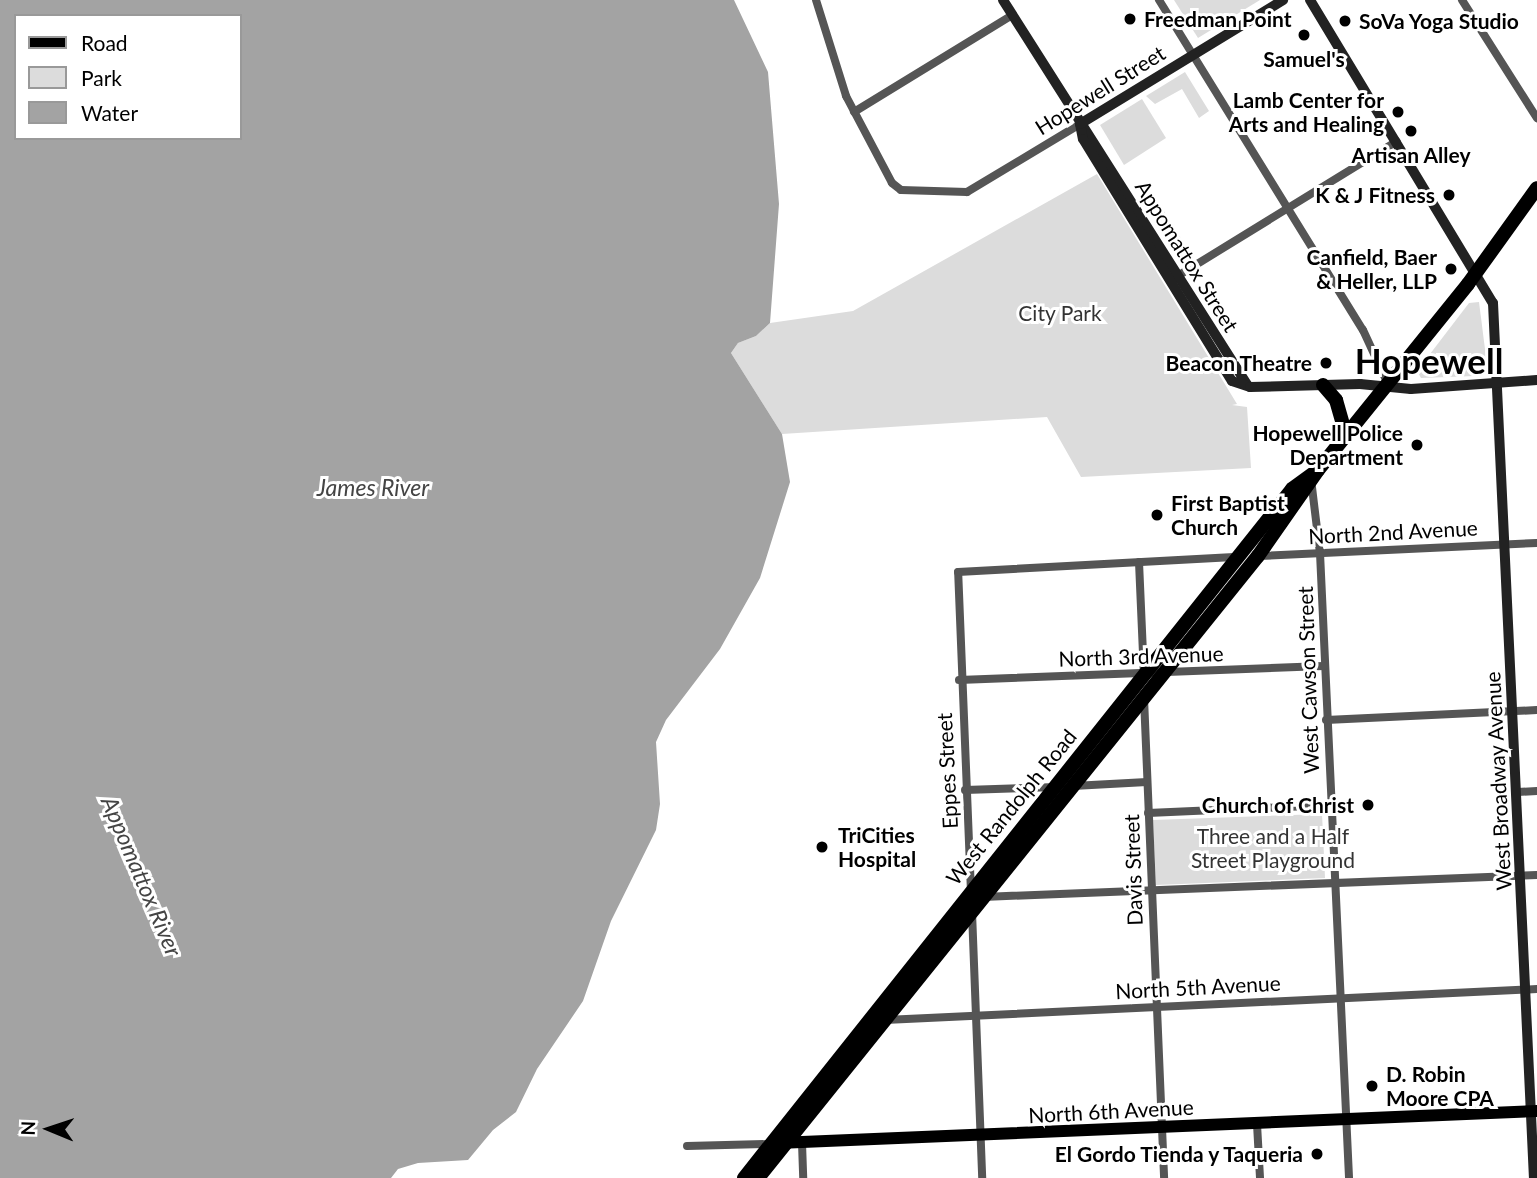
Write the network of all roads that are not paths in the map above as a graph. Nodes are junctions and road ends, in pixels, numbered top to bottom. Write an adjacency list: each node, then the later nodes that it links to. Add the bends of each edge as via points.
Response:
1 (816, 0): 9 (street, Hopewell Street)
2 (1003, 0): 7 (street, Appomattox Street)
3 (1159, 0): 8 (street)
4 (1283, 0): 8 (street, Hopewell Street)
5 (1310, 0): 12 (street, West Broadway Avenue)
6 (1462, 0): 10 (street)
7 (1012, 15): 9 (street); 11 (street, Appomattox Street)
8 (1193, 55): 11 (street, Hopewell Street); 14 (street)
9 (854, 111): 11 (street, Hopewell Street, via 892,183 910,192 967,191)
10 (1537, 118)
11 (1080, 124): 16 (street, Appomattox Street, via 1091,134)
12 (1397, 141): 14 (street); 15 (street, West Broadway Avenue)
13 (1537, 188): 15 (highway, West Randolph Road)
14 (1287, 207): 16 (street); 19 (street, via 1363,330)
15 (1477, 272): 18 (street, West Broadway Avenue, via 1495,316); 19 (highway, West Randolph Road)
16 (1173, 278): 20 (street, Appomattox Street, via 1250,387)
17 (1537, 380): 18 (street)
18 (1498, 383): 19 (street, via 1411,389); 24 (street, West Broadway Avenue)
19 (1388, 384): 20 (street); 21 (highway, West Randolph Road)
20 (1323, 385): 21 (highway, via 1336,400)
21 (1346, 436): 22 (highway, West Randolph Road)
22 (1313, 476): 25 (street, West Cawson Street); 26 (highway, West Randolph Road); 27 (highway, West Randolph Road, via 1292,489)
23 (1537, 543): 24 (street, North 2nd Avenue)
24 (1506, 544): 25 (street, North 2nd Avenue); 36 (street, West Broadway Avenue)
25 (1320, 552): 26 (street, North 2nd Avenue); 30 (street, West Cawson Street)
26 (1258, 556): 27 (street, North 2nd Avenue); 31 (highway, West Randolph Road)
27 (1237, 557): 28 (street, North 2nd Avenue); 32 (highway, West Randolph Road)
28 (1139, 562): 29 (street, North 2nd Avenue); 32 (street, Davis Street)
29 (958, 572): 33 (street, Eppes Street)
30 (1324, 666): 31 (street, North 3rd Avenue); 37 (street, West Cawson Street)
31 (1165, 672): 32 (street, North 3rd Avenue); 34 (highway, West Randolph Road)
32 (1144, 673): 33 (street, North 3rd Avenue); 34 (street, Davis Street); 40 (highway, West Randolph Road)
33 (959, 680): 41 (street, Eppes Street)
34 (1144, 698): 38 (street, Davis Street); 39 (highway, West Randolph Road)
35 (1537, 710): 36 (street)
36 (1514, 711): 37 (street); 43 (street, West Broadway Avenue)
37 (1326, 720): 44 (street, West Cawson Street)
38 (1147, 782): 39 (street); 45 (street, Davis Street)
39 (1074, 786): 40 (street); 51 (highway, West Randolph Road)
40 (1053, 787): 41 (street); 49 (highway, West Randolph Road)
41 (965, 790): 49 (street, Eppes Street)
42 (1537, 791): 43 (street)
43 (1518, 792): 46 (street, West Broadway Avenue)
44 (1330, 805): 45 (street); 48 (street, West Cawson Street)
45 (1148, 813): 50 (street, Davis Street)
46 (1521, 875): 47 (street); 48 (street); 53 (street, West Broadway Avenue)
47 (1537, 875)
48 (1334, 884): 50 (street); 54 (street, West Cawson Street)
49 (971, 891): 51 (street); 52 (street, Eppes Street); 58 (highway, West Randolph Road)
50 (1151, 891): 51 (street); 55 (street, Davis Street)
51 (985, 898): 52 (highway, West Randolph Road)
52 (972, 915): 56 (street, Eppes Street); 57 (highway, West Randolph Road)
53 (1532, 990): 54 (street, North 5th Avenue); 59 (street, West Broadway Avenue)
54 (1339, 998): 55 (street, North 5th Avenue); 60 (street, West Cawson Street)
55 (1156, 1006): 56 (street, North 5th Avenue); 62 (street, Davis Street)
56 (977, 1015): 57 (street, North 5th Avenue); 63 (street, Eppes Street)
57 (889, 1019): 58 (street, North 5th Avenue); 64 (highway, West Randolph Road)
58 (862, 1026): 65 (highway, West Randolph Road)
59 (1534, 1111): 60 (main road, North 6th Avenue); 74 (street, West Broadway Avenue)
60 (1346, 1120): 61 (main road, North 6th Avenue); 73 (street, West Cawson Street)
61 (1256, 1124): 62 (main road, North 6th Avenue); 72 (street)
62 (1162, 1128): 63 (main road, North 6th Avenue); 71 (street, Davis Street)
63 (981, 1136): 64 (main road, North 6th Avenue); 70 (street, Eppes Street)
64 (794, 1143): 65 (main road, North 6th Avenue); 68 (highway, West Randolph Road); 69 (street)
65 (771, 1144): 66 (street, North 6th Avenue); 67 (highway, West Randolph Road)
66 (687, 1146)
67 (744, 1178)
68 (758, 1178)
69 (803, 1178)
70 (982, 1178)
71 (1164, 1178)
72 (1260, 1178)
73 (1349, 1178)
74 (1534, 1178)

